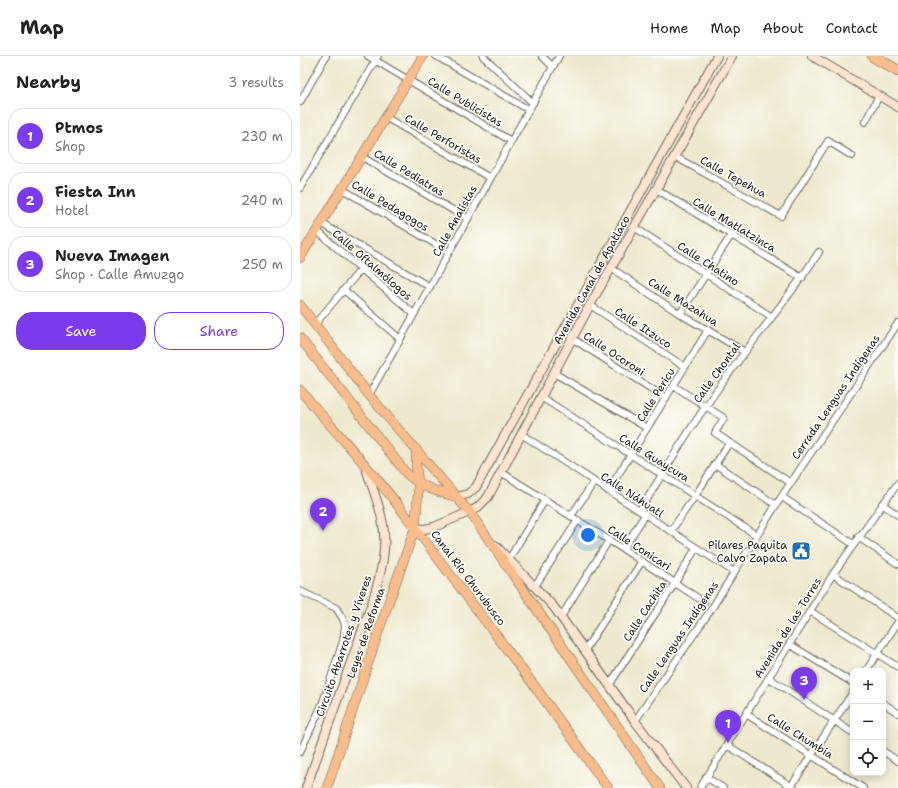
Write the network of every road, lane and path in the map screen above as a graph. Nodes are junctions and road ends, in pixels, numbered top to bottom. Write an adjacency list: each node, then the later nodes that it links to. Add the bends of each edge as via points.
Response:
1 (326, 56): 17 (street)
2 (368, 56): 12 (street, Calle Publicistas)
3 (422, 56): 15 (main road)
4 (436, 56): 20 (street)
5 (483, 56): 18 (street)
6 (542, 56): 13 (street)
7 (559, 56): 13 (street, Calle Analistas)
8 (717, 56): 66 (street, Avenida Canal de Apatlaco)
9 (732, 56): 25 (street, Avenida Canal de Apatlaco)
10 (812, 56): 16 (street)
11 (873, 56): 14 (highway)
12 (376, 58): 15 (street, Calle Publicistas); 28 (street)
13 (553, 67): 18 (street, Calle Analistas)
14 (898, 71)
15 (408, 80): 21 (main road); 23 (street, Calle Publicistas)
16 (879, 96): 19 (street); 22 (street)
17 (300, 102)
18 (533, 103): 20 (street, Calle Analistas)
19 (898, 108)
20 (529, 110): 23 (street, Calle Analistas)
21 (385, 117): 24 (main road); 27 (street, Calle Perforistas)
22 (865, 122)
23 (511, 141): 27 (street, Calle Analistas)
24 (362, 156): 29 (main road); 31 (street, Calle Pediatras)
25 (674, 156): 26 (street, Calle Tepehua, via 781,216 828,141); 30 (street, Avenida Canal de Apatlaco)
26 (852, 156)
27 (490, 178): 31 (street, Calle Analistas)
28 (300, 188)
29 (342, 189): 32 (main road); 35 (street, Calle Pedagogos)
30 (656, 189): 33 (street, Avenida Canal de Apatlaco); 34 (street, Calle Matlatzinca)
31 (468, 219): 35 (street, Calle Analistas)
32 (319, 227): 37 (main road); 38 (street, Calle Oftalmólogos); 42 (street)
33 (634, 227): 39 (street, Avenida Canal de Apatlaco); 40 (street, Calle Chatino)
34 (732, 234): 40 (street); 41 (street, Calle Matlatzinca)
35 (449, 252): 42 (street, Calle Analistas)
36 (819, 252): 41 (street, Calle Chontal)
37 (300, 258)
38 (362, 268): 43 (street); 46 (street, Calle Oftalmólogos)
39 (611, 268): 45 (street, Avenida Canal de Apatlaco); 47 (street, Calle Mazahua)
40 (705, 274): 47 (street); 48 (street, Calle Chatino)
41 (802, 278): 48 (street, Calle Chontal)
42 (430, 287): 46 (street, Calle Analistas)
43 (344, 290): 50 (street); 53 (street)
44 (300, 305): 50 (main road)
45 (590, 305): 54 (street, Avenida Canal de Apatlaco); 58 (street, Calle Itzuco)
46 (414, 314): 53 (street, Calle Analistas)
47 (680, 314): 51 (street, Calle Mazahua)
48 (772, 317): 56 (street, Calle Chontal)
49 (898, 323): 79 (street, Cerrada Lenguas Indígenas)
50 (315, 324): 62 (main road)
51 (708, 330): 56 (street, Calle Mazahua); 58 (street, Calle Pericu)
52 (300, 338): 57 (main road)
53 (400, 339): 62 (street, Calle Analistas)
54 (573, 339): 59 (street, Avenida Canal de Apatlaco); 64 (street, Calle Ocoroni)
55 (300, 348): 57 (main road)
56 (745, 352): 65 (street, Calle Chontal)
57 (312, 354): 78 (main road, via 401,467)
58 (686, 367): 60 (street, Calle Pericu)
59 (554, 373): 63 (street, Avenida Canal de Apatlaco); 68 (street)
60 (674, 386): 64 (street, Calle Pericu); 65 (street)
61 (300, 390): 73 (main road, Canal Río Churubusco)
62 (369, 395): 71 (main road)
63 (541, 397): 67 (street, Avenida Canal de Apatlaco); 72 (street, Calle Guaycura)
64 (666, 398): 68 (street, Calle Pericu)
65 (706, 406): 70 (street, via 724,418 715,434); 76 (street, Calle Chontal)
66 (519, 408): 67 (street); 83 (street, Avenida Canal de Apatlaco, via 476,487 468,494)
67 (531, 416): 69 (street, Avenida Canal de Apatlaco)
68 (647, 428): 72 (street, Calle Pericu)
69 (521, 434): 75 (street, Avenida Canal de Apatlaco); 77 (street, Calle Náhuatl)
70 (729, 443): 74 (street); 79 (street)
71 (416, 449): 78 (main road, Leyes de Reforma); 83 (main road)
72 (630, 455): 76 (street, Calle Guaycura); 81 (street, Calle Pericu)
73 (365, 463): 93 (main road, Canal Río Churubusco); 137 (street, Circuito Abarrotes y Víveres, via 384,529 381,573)
74 (715, 464): 82 (street); 87 (street)
75 (501, 472): 85 (street, Calle Conicari); 88 (street, Avenida Canal de Apatlaco, via 484,501)
76 (662, 475): 82 (street, Calle Guaycura); 89 (street, Calle Chontal)
77 (594, 482): 81 (street, Calle Náhuatl); 91 (street)
78 (418, 483): 83 (main road); 93 (main road, Leyes de Reforma)
79 (791, 483): 84 (street, Calle Lenguas Indígenas)
80 (898, 483): 86 (street, Avenida de las Torres)
81 (608, 491): 89 (street, Calle Náhuatl)
82 (696, 496): 94 (street); 95 (street, Calle Guaycura)
83 (457, 497): 88 (main road)
84 (782, 497): 87 (street, Calle Lenguas Indígenas); 99 (street)
85 (545, 500): 91 (street, Calle Conicari); 102 (street)
86 (882, 504): 90 (street); 97 (street, Avenida de las Torres)
87 (776, 505): 95 (street, Calle Lenguas Indígenas)
88 (469, 512): 93 (street, Avenida Canal de Apatlaco, via 430,528); 96 (main road)
89 (642, 513): 94 (street, Calle Náhuatl); 101 (street, Calle Chontal)
90 (898, 515)
91 (571, 516): 92 (street, Calle Conicari)
92 (578, 520): 98 (street, Calle Conicari); 108 (street)
93 (415, 528): 138 (main road, Leyes de Reforma); 139 (main road, Canal Río Churubusco)
94 (671, 531): 100 (street, Calle Náhuatl)
95 (756, 535): 105 (street, Calle Lenguas Indígenas)
96 (486, 536): 102 (street); 140 (main road)
97 (858, 537): 99 (street, Avenida de las Torres); 104 (street)
98 (609, 540): 101 (street, Calle Conicari); 112 (street)
99 (854, 544): 106 (street, Avenida de las Torres)
100 (696, 548): 105 (street, Calle Náhuatl); 107 (street, Calle Cachita)
101 (623, 549): 103 (street, Calle Conicari)
102 (509, 559): 108 (street)
103 (642, 561): 107 (street, Calle Conicari); 116 (street)
104 (898, 564)
105 (734, 572): 128 (street, Calle Lenguas Indígenas)
106 (833, 574): 111 (street, Avenida de las Torres); 113 (street)
107 (675, 583): 110 (street, Calle Conicari); 122 (street, Calle Cachita)
108 (535, 586): 112 (street)
109 (300, 591): 131 (street, via 336,608 345,626 343,641 322,705)
110 (704, 602)
111 (810, 611): 115 (street, Avenida de las Torres); 117 (street)
112 (561, 617): 116 (street)
113 (898, 618)
114 (898, 622): 117 (street)
115 (789, 644): 120 (street, Avenida de las Torres); 121 (street)
116 (585, 650): 122 (street)
117 (878, 654): 118 (street); 119 (street)
118 (898, 667)
119 (868, 668)
120 (769, 678): 126 (street, Avenida de las Torres); 127 (street)
121 (850, 681)
122 (610, 684): 128 (street)
123 (850, 697): 127 (street)
124 (884, 704): 125 (street)
125 (898, 713)
126 (746, 714): 130 (street, Avenida de las Torres); 133 (street, Calle Chumbia)
127 (835, 721): 129 (street); 133 (street)
128 (635, 722): 141 (street)
129 (850, 731)
130 (727, 745): 135 (street, Avenida de las Torres); 136 (street)
131 (300, 752)
132 (886, 753): 134 (street)
133 (812, 756): 136 (street); 144 (street, Calle Chumbia)
134 (898, 761)
135 (706, 777): 142 (street, Avenida de las Torres); 143 (street)
136 (792, 787)
137 (306, 788)
138 (327, 788)
139 (608, 788)
140 (660, 788)
141 (686, 788)
142 (700, 788)
143 (723, 788)
144 (863, 788)

